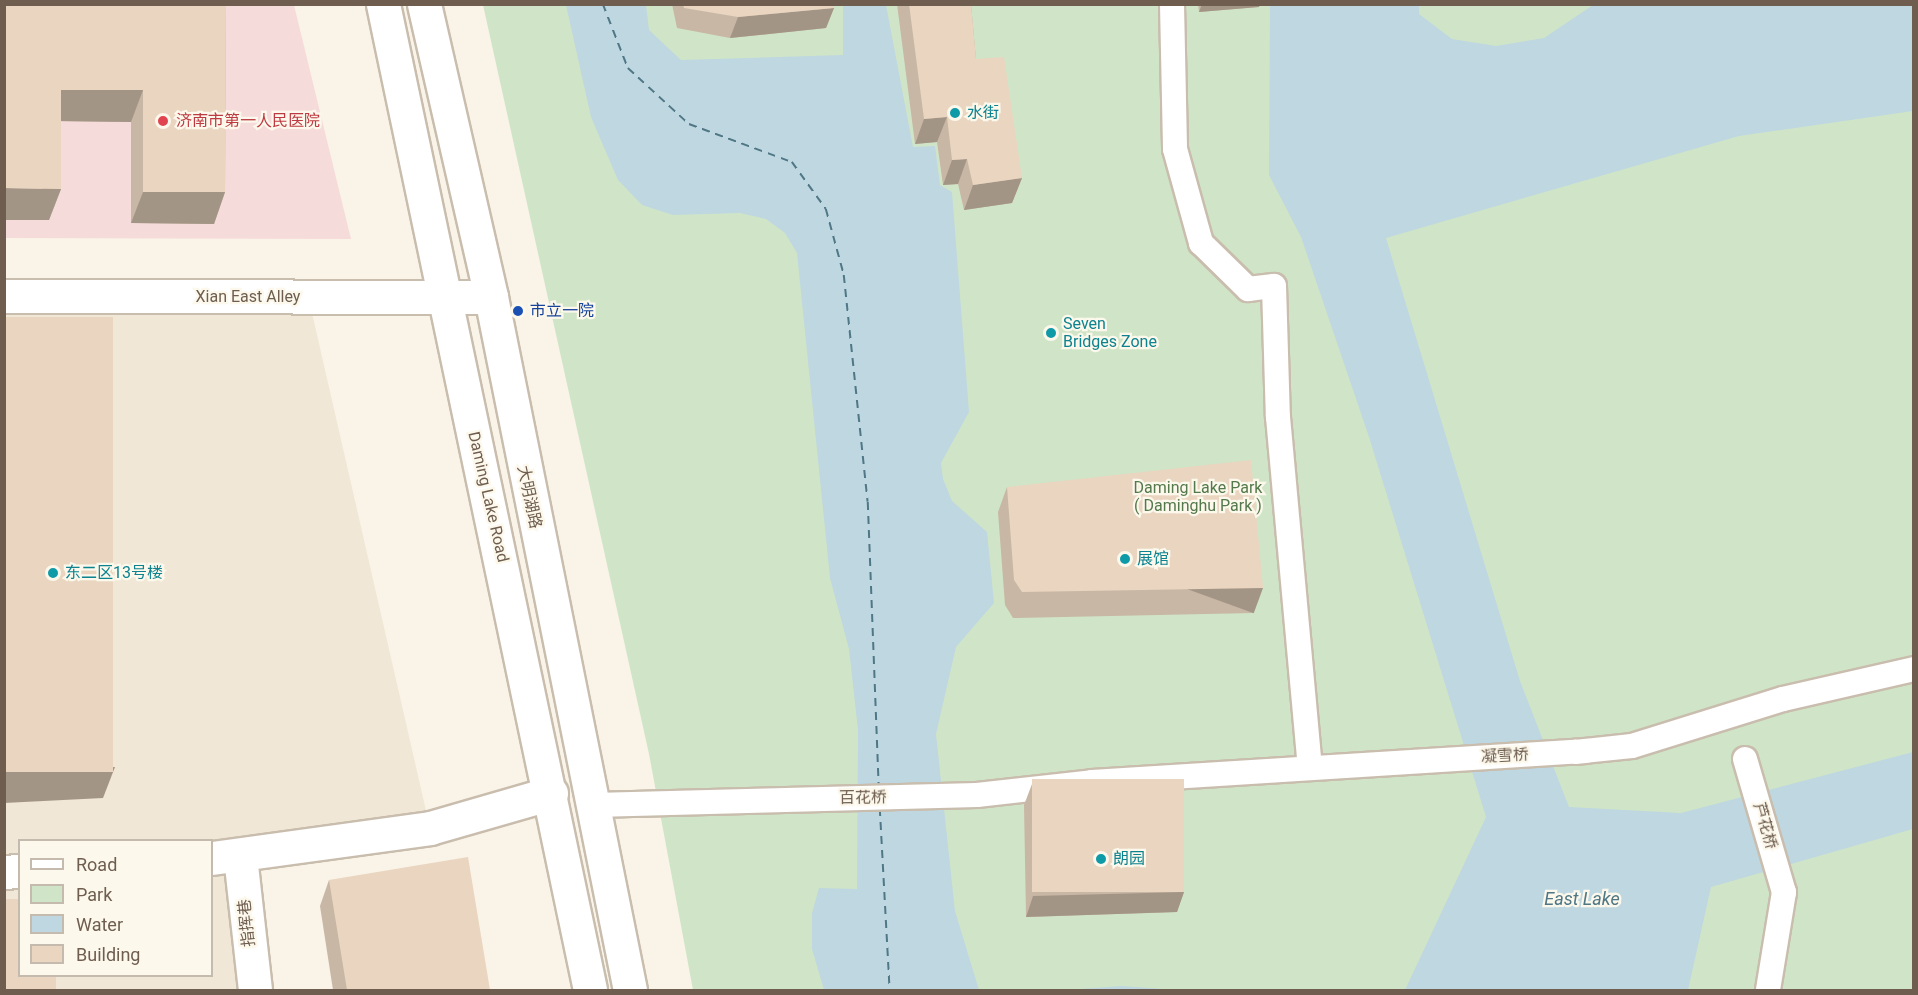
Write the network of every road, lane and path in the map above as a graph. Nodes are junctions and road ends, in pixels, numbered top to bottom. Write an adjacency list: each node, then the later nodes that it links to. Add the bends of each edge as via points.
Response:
1 (384, 4): 6 (main road, Daming Lake Road)
2 (424, 4): 5 (main road, 大明湖路)
3 (1172, 4): 9 (lane, via 1174,149 1201,243 1248,289 1274,286 1278,417)
4 (4, 296): 6 (main road, Xian East Alley)
5 (491, 297): 6 (main road, Xian East Alley); 11 (main road, 大明湖路)
6 (443, 299): 10 (main road, Daming Lake Road)
7 (1914, 669): 9 (lane, 凝雪桥, via 1783,699 1632,746)
8 (1745, 759): 16 (lane, 芦花桥, via 1784,892)
9 (1310, 766): 11 (lane, 百花桥, via 978,795)
10 (551, 793): 12 (main road, via 430,828); 14 (main road, Daming Lake Road)
11 (594, 805): 15 (main road, 大明湖路)
12 (226, 857): 13 (main road, 指挥巷)
13 (255, 990)
14 (590, 990)
15 (630, 990)
16 (1768, 990)

